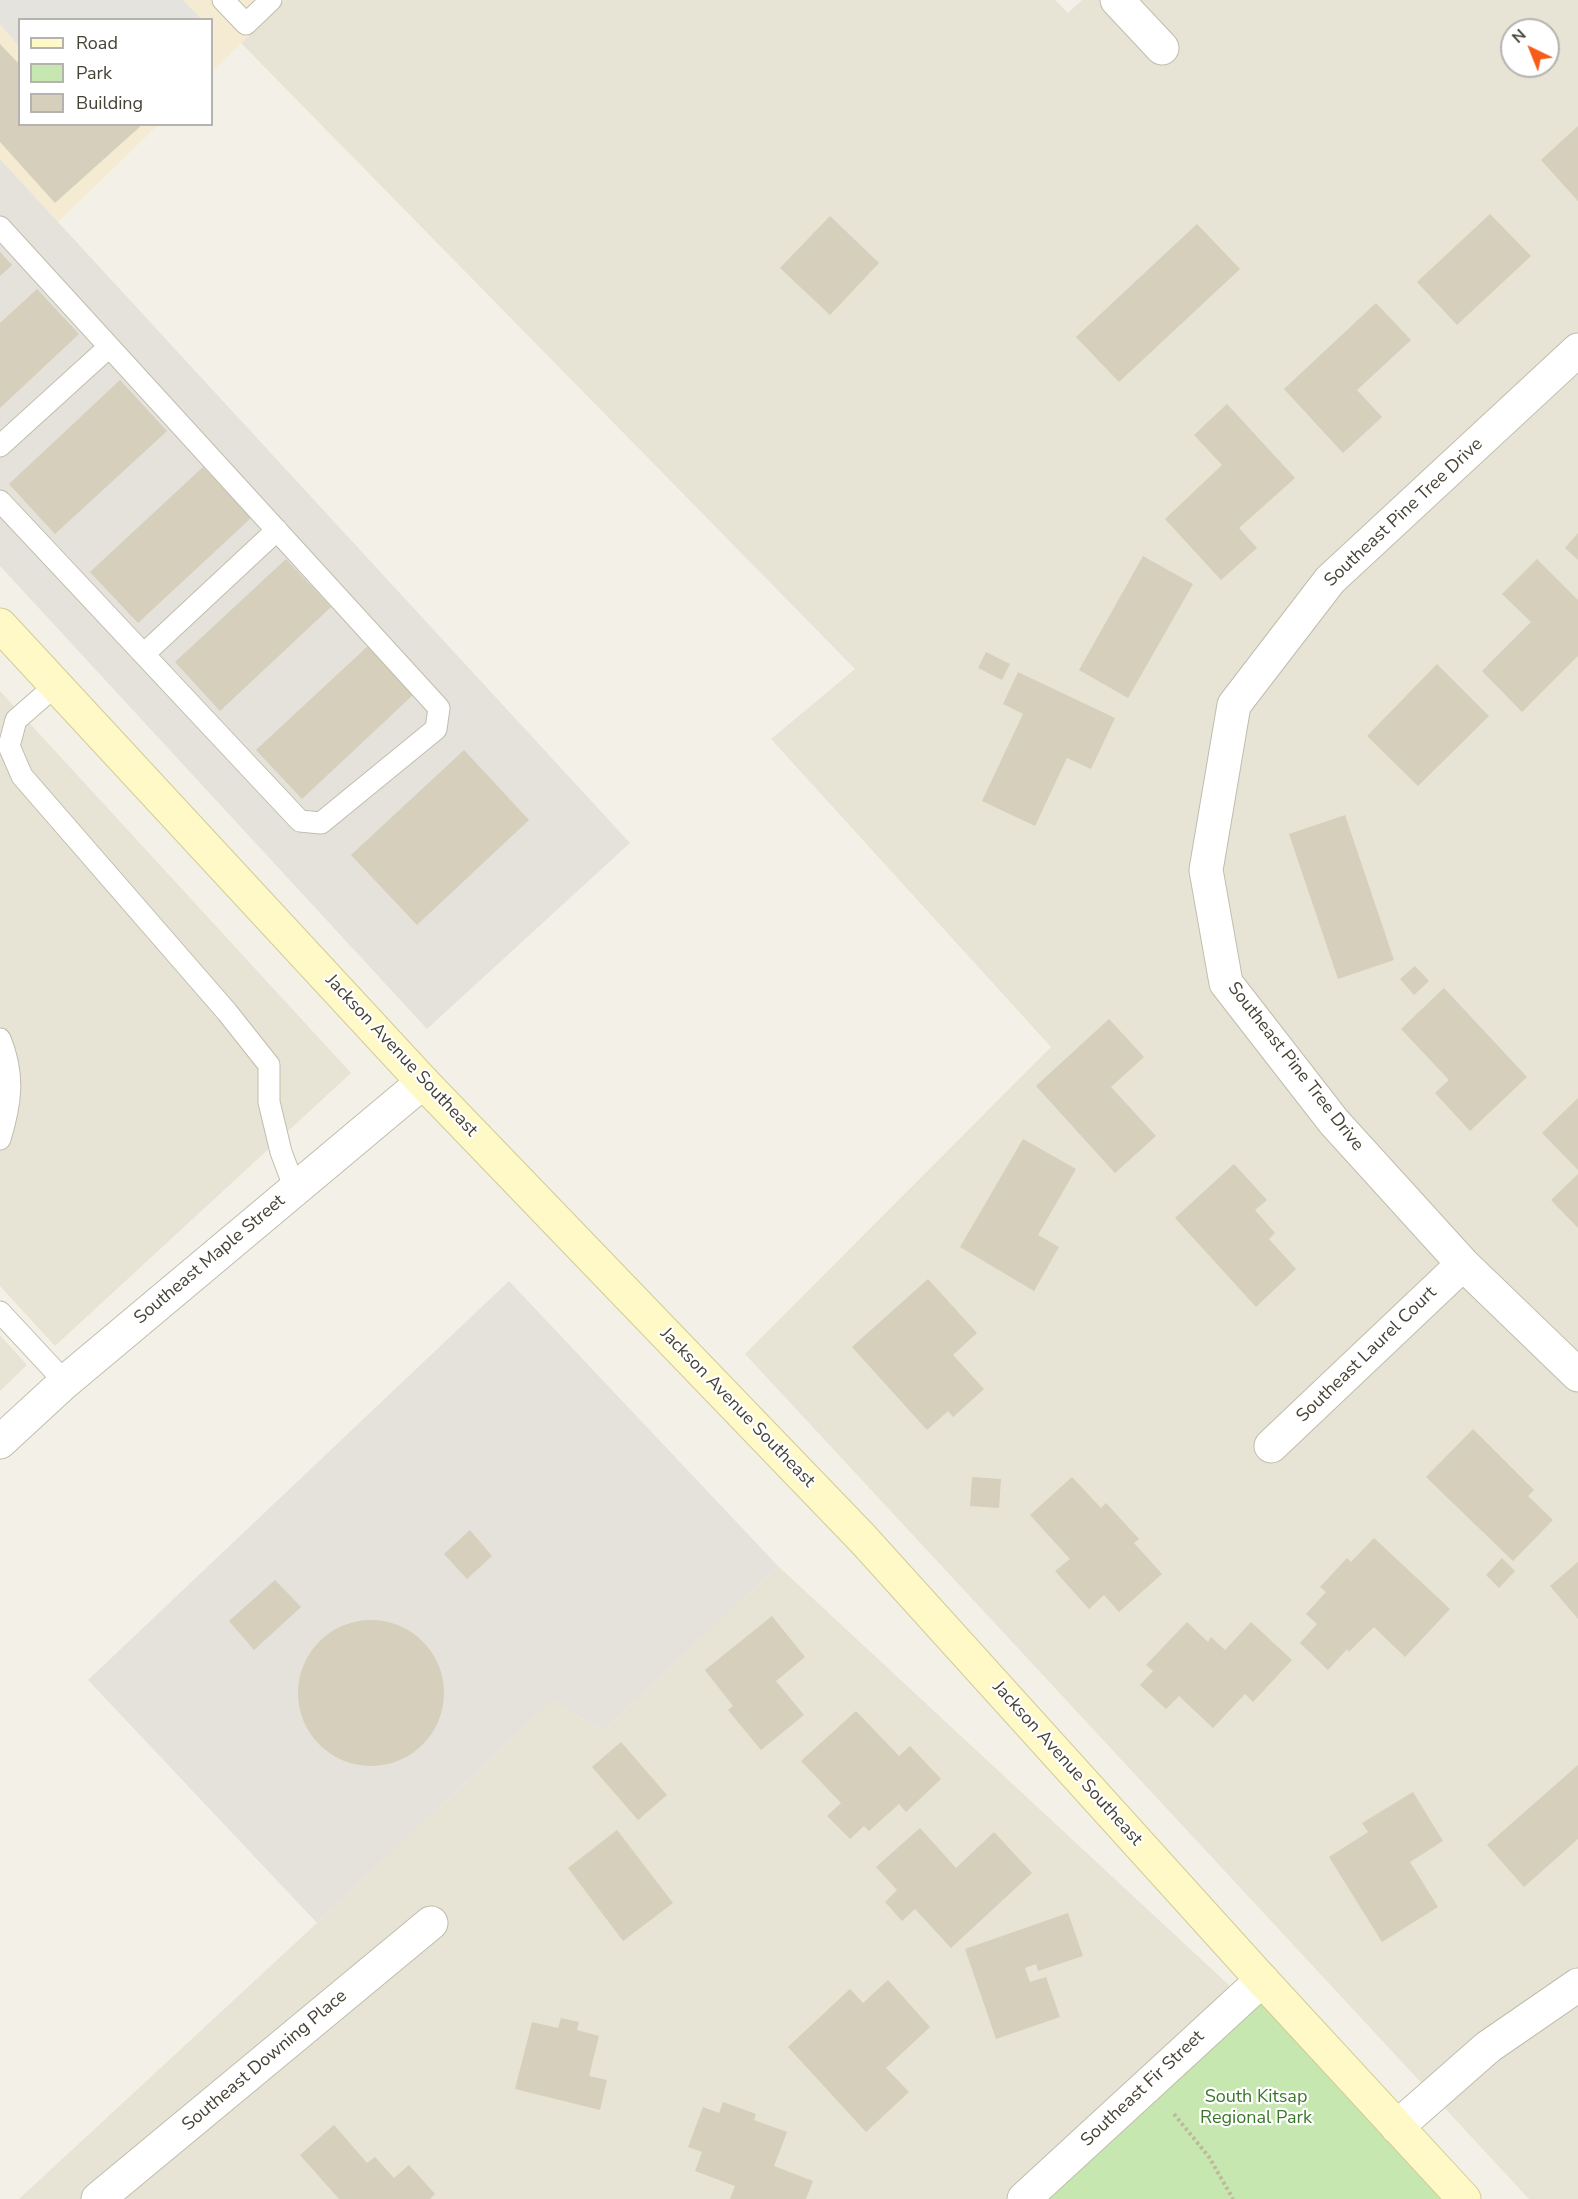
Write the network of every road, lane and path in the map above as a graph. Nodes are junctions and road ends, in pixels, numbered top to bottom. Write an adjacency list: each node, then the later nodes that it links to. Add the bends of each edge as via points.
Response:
1 (223, 0): 2 (lane, via 246,24)
2 (271, 0)
3 (1117, 0): 4 (street)
4 (1162, 48)
5 (0, 227): 6 (lane)
6 (109, 347): 8 (lane); 10 (lane)
7 (1578, 350): 18 (street, Southeast Pine Tree Drive, via 1330,580 1234,705 1206,870 1226,983 1334,1122)
8 (0, 446)
9 (0, 501): 12 (lane)
10 (277, 530): 12 (lane); 12 (lane, via 439,708 436,729 321,823 300,821)
11 (0, 625): 13 (main road, Jackson Avenue Southeast)
12 (144, 654)
13 (56, 685): 15 (main road, Jackson Avenue Southeast); 17 (lane, via 16,720 9,746 22,776 269,1065 269,1102)
14 (0, 1039): 16 (lane, via 11,1075 9,1111)
15 (423, 1082): 17 (street, Southeast Maple Street); 25 (main road, Jackson Avenue Southeast, via 863,1539)
16 (0, 1139)
17 (295, 1189): 21 (street, Southeast Maple Street)
18 (1463, 1264): 20 (street, Southeast Pine Tree Drive); 23 (street, Southeast Laurel Court)
19 (0, 1312): 21 (lane)
20 (1578, 1375)
21 (65, 1382): 22 (street, Southeast Maple Street)
22 (0, 1442)
23 (1271, 1446)
24 (431, 1923): 29 (street, Southeast Downing Place)
25 (1262, 1980): 27 (street, Southeast Fir Street); 28 (main road, Jackson Avenue Southeast)
26 (1578, 1985): 28 (street, via 1488,2048)
27 (1150, 2084): 30 (street, Southeast Fir Street); 31 (path, via 1209,2157)
28 (1397, 2127): 32 (main road, Jackson Avenue Southeast)
29 (98, 2199)
30 (1024, 2199)
31 (1233, 2199)
32 (1464, 2199)

